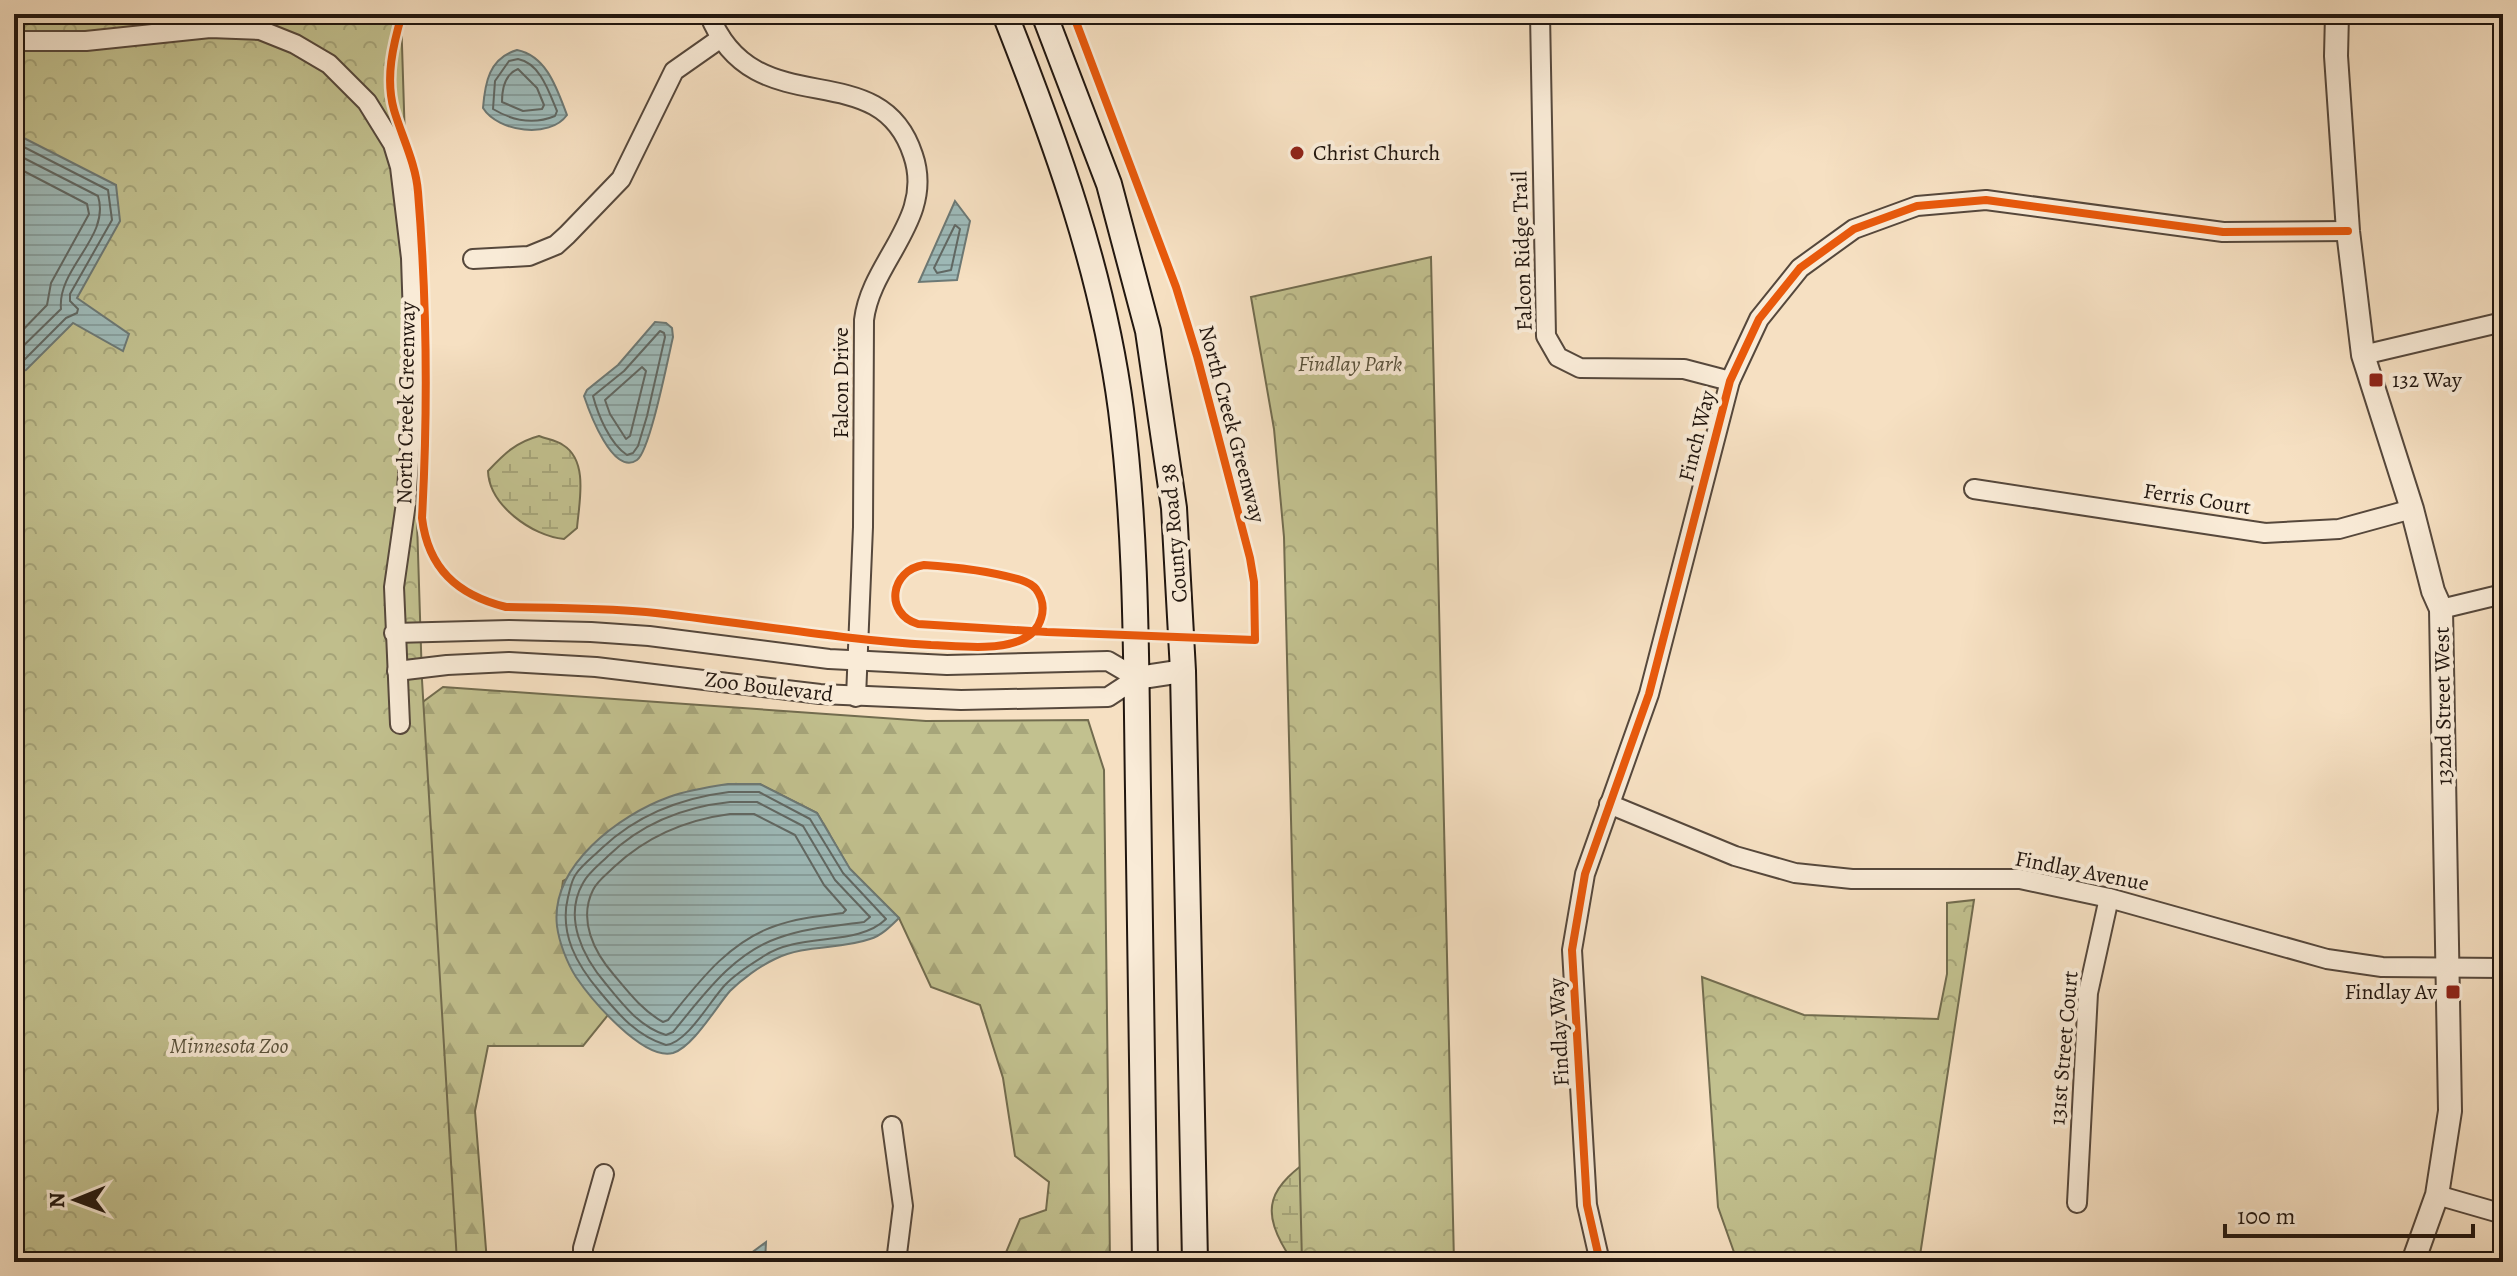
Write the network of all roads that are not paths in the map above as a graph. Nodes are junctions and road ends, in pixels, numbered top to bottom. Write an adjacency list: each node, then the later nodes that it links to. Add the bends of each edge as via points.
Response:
1 (709, 14): 6 (street, Falcon Drive)
2 (1005, 14): 21 (main road, County Road 38, via 1055,141 1103,314 1121,410)
3 (1044, 14): 20 (main road, County Road 38, via 1109,184 1148,331 1174,508)
4 (1540, 14): 12 (street, Falcon Ridge Trail, via 1546,336 1558,357 1580,368 1684,369)
5 (2337, 14): 8 (street, 132nd Street West)
6 (721, 38): 9 (street, via 674,71 621,179 556,245 529,256); 18 (street, Falcon Drive, via 733,55 769,78 856,96 881,109 901,129 917,167 913,213 865,311)
7 (14, 41): 17 (street, via 86,41 210,28 260,30 329,64 381,123 400,167 414,336)
8 (2348, 231): 11 (street, 132nd Street West); 12 (street, Finch Way, via 2223,232 1986,200 1917,206 1854,229 1800,268 1759,319)
9 (473, 259)
10 (2503, 322): 11 (street)
11 (2363, 355): 14 (street, 132nd Street West)
12 (1730, 381): 24 (street, Finch Way, via 1649,694)
13 (1974, 489): 14 (street, Ferris Court, via 2265,533 2339,529)
14 (2412, 509): 16 (street, 132nd Street West)
15 (2503, 594): 16 (street)
16 (2441, 609): 26 (street, 132nd Street West)
17 (394, 633): 18 (street, via 619,634); 19 (street)
18 (859, 660): 21 (street, via 947,665 1108,661); 22 (street, Falcon Drive)
19 (397, 671): 22 (street, Zoo Boulevard, via 509,662); 23 (street)
20 (1183, 671): 21 (street, Zoo Boulevard); 36 (main road, County Road 38)
21 (1137, 678): 22 (street, Zoo Boulevard, via 1108,697); 35 (main road, County Road 38)
22 (856, 697)
23 (400, 724)
24 (1609, 804): 25 (street, Findlay Avenue, via 1735,856 1795,873 1852,879 2020,879); 37 (street, Findlay Way, via 1585,874 1572,950 1587,1205)
25 (2109, 898): 26 (street, Findlay Avenue, via 2327,959 2382,967); 31 (street, 131st Street Court, via 2088,993)
26 (2449, 967): 27 (street, Findlay Avenue); 30 (street, 132nd Street West, via 2450,1111)
27 (2503, 968)
28 (892, 1126): 34 (street, via 903,1206)
29 (604, 1174): 33 (street)
30 (2437, 1195): 32 (street); 38 (street, 132nd Street West)
31 (2077, 1203)
32 (2503, 1214)
33 (583, 1262)
34 (896, 1262)
35 (1145, 1262)
36 (1195, 1262)
37 (1600, 1262)
38 (2413, 1262)

